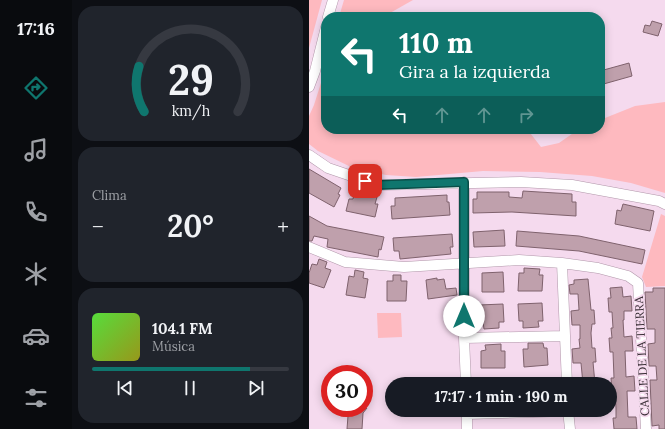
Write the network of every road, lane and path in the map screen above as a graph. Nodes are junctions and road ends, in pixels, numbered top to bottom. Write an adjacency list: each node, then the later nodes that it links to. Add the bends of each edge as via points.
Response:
1 (333, 0): 2 (street)
2 (329, 12)
3 (321, 47): 4 (street)
4 (309, 87)
5 (309, 155): 6 (street, via 328,168 378,185)
6 (464, 182): 7 (street, via 572,185); 9 (street)
7 (665, 204)
8 (309, 247): 9 (street, CALLE DE LA TIERRA, via 345,262 404,267)
9 (465, 263): 10 (street, CALLE DE LA TIERRA, via 519,260); 12 (street)
10 (562, 263): 11 (street); 19 (street, CALLE DE LA TIERRA, via 598,268 628,276 637,283)
11 (565, 336): 12 (street); 14 (street)
12 (464, 338): 13 (street)
13 (466, 377)
14 (567, 377)
15 (467, 417): 17 (street)
16 (569, 417): 18 (street)
17 (467, 429)
18 (570, 429)
19 (646, 429)

